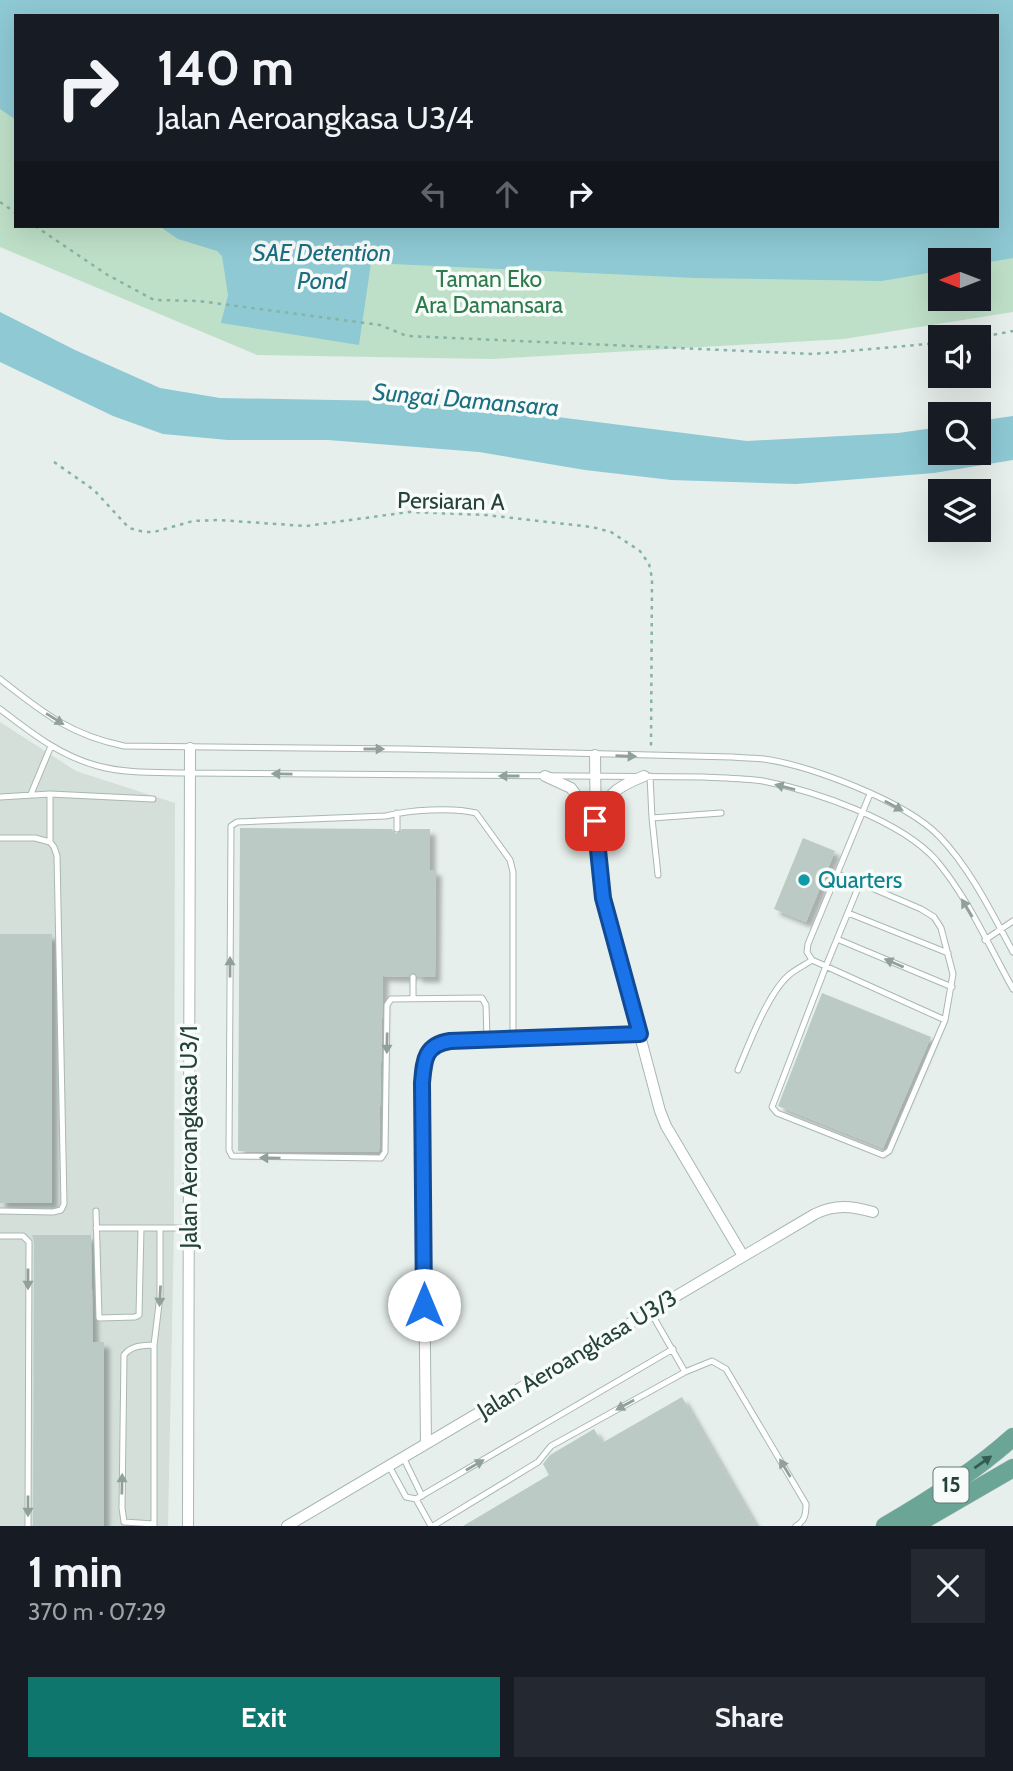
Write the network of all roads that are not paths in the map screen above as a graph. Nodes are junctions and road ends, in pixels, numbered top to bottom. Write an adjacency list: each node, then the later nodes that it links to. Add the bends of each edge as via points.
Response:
1 (0, 679): 4 (lane, one-way to 4, via 84,736 124,746)
2 (0, 709): 3 (lane)
3 (51, 746): 6 (lane, via 99,767); 10 (lane)
4 (190, 748): 5 (lane, one-way to 5); 6 (street, Jalan Aeroangkasa U3/1)
5 (595, 755): 8 (street); 12 (lane, one-way to 12, via 765,760 800,767)
6 (190, 773): 7 (lane, one-way to 6); 50 (street, Jalan Aeroangkasa U3/1)
7 (545, 776): 8 (lane); 19 (street, via 571,788)
8 (595, 776): 9 (lane); 19 (street)
9 (647, 776): 17 (lane, one-way to 9, via 760,781); 18 (lane); 19 (street, via 619,787 604,802)
10 (31, 794): 11 (lane); 13 (lane)
11 (50, 794): 14 (lane); 22 (lane)
12 (870, 794): 17 (lane); 28 (lane, one-way to 28, via 937,834)
13 (0, 797)
14 (153, 799)
15 (397, 813): 20 (lane); 38 (lane, one-way to 15, via 391,999 387,1005 385,1152 381,1158 236,1157 230,1153 231,826 237,822); 42 (lane, via 476,813 510,860)
16 (721, 813): 18 (lane)
17 (863, 813): 23 (lane); 30 (lane, one-way to 17, via 935,860 910,837)
18 (652, 818): 24 (lane)
19 (595, 821): 40 (street, via 603,898)
20 (397, 829)
21 (0, 838): 22 (lane)
22 (50, 842): 44 (lane, via 57,856 64,1204 53,1212)
23 (838, 874): 25 (lane); 33 (lane, via 808,944)
24 (658, 876)
25 (860, 883): 26 (lane); 32 (lane, via 934,917)
26 (848, 913): 29 (lane); 32 (lane)
27 (1013, 920): 28 (lane)
28 (1001, 929): 30 (lane); 31 (lane)
29 (837, 939): 34 (lane); 36 (lane, one-way to 29)
30 (985, 940): 37 (lane)
31 (1013, 952)
32 (948, 953): 36 (lane)
33 (813, 960): 34 (lane); 43 (lane, via 780,985)
34 (826, 966): 39 (lane); 39 (lane, via 773,1103 777,1113 886,1154)
35 (413, 977): 38 (lane)
36 (952, 987): 39 (lane)
37 (1013, 989)
38 (413, 997): 41 (lane, via 482,998)
39 (944, 1020)
40 (640, 1034): 42 (street); 52 (street, via 666,1126)
41 (487, 1039): 42 (street); 58 (street, via 440,1042 432,1047 424,1065)
42 (513, 1039)
43 (738, 1069)
44 (0, 1211)
45 (96, 1211): 47 (lane)
46 (873, 1212): 52 (street, Jalan Aeroangkasa U3/3, via 853,1207 825,1209)
47 (96, 1228): 48 (lane); 48 (lane, via 97,1317 104,1319 139,1315)
48 (141, 1228): 49 (lane)
49 (160, 1228): 50 (lane); 54 (lane, one-way to 54)
50 (189, 1228): 65 (street, Jalan Aeroangkasa U3/1)
51 (0, 1236): 64 (lane, one-way to 64, via 23,1236 29,1242)
52 (743, 1256): 53 (street, Jalan Aeroangkasa U3/3)
53 (650, 1311): 55 (lane); 58 (street, Jalan Aeroangkasa U3/3)
54 (154, 1345): 63 (lane); 63 (lane, one-way to 54, via 124,1522 122,1508 124,1355 137,1346)
55 (673, 1349): 56 (lane); 62 (lane, one-way to 55)
56 (684, 1372): 67 (lane, one-way to 67, via 551,1446 538,1462); 68 (lane, one-way to 56, via 806,1515 806,1504 726,1369 712,1361)
57 (1013, 1437): 69 (main road, 15, one-way to 57, via 992,1456)
58 (426, 1444): 59 (street, Jalan Aeroangkasa U3/3)
59 (403, 1457): 60 (street, Jalan Aeroangkasa U3/3); 62 (lane)
60 (389, 1466): 62 (lane, via 406,1497); 66 (street, Jalan Aeroangkasa U3/3)
61 (1013, 1468): 70 (main road, 15)
62 (419, 1498): 67 (lane)
63 (154, 1525)
64 (28, 1526)
65 (188, 1526)
66 (287, 1526)
67 (432, 1526)
68 (796, 1526)
69 (885, 1526)
70 (913, 1526)

